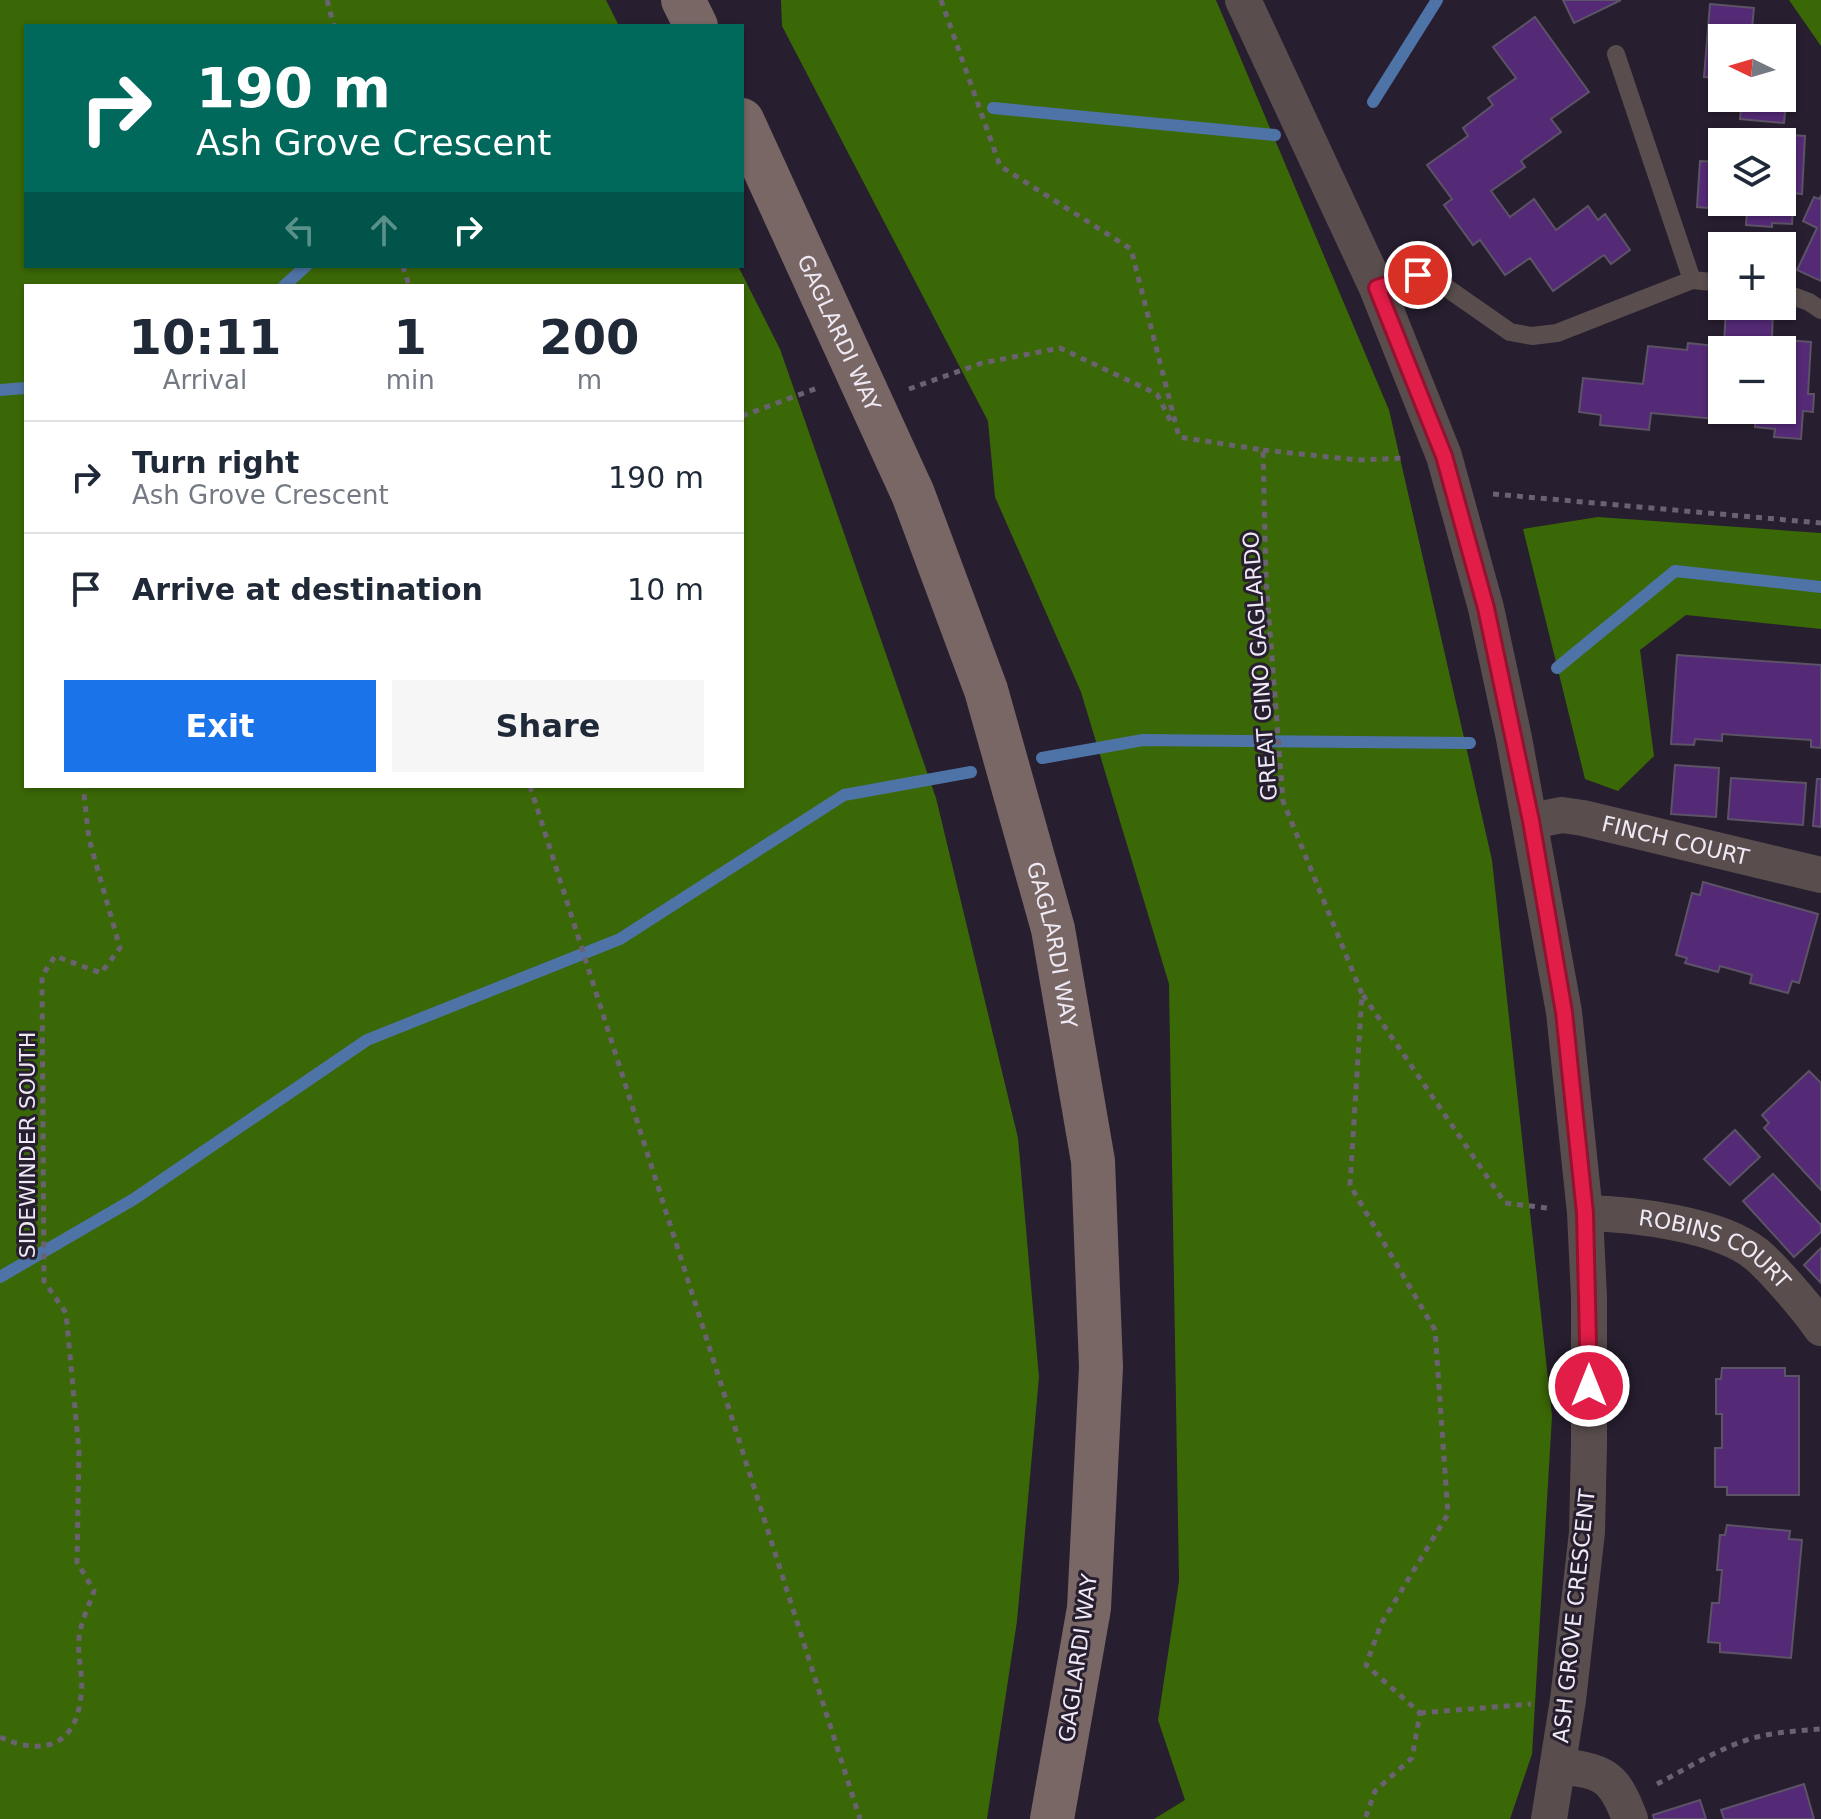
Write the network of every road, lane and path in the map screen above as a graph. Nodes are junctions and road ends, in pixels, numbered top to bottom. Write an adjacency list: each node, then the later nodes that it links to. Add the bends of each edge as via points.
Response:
1 (327, 0): 5 (path)
2 (683, 0): 6 (main road)
3 (941, 0): 16 (path, via 1000,166 1131,249)
4 (1243, 0): 11 (street, ASH GROVE CRESCENT)
5 (333, 24)
6 (695, 24)
7 (1616, 54): 9 (lane)
8 (744, 124): 14 (main road, GAGLARDI WAY)
9 (1692, 280): 10 (lane); 11 (lane, via 1557,333 1532,336 1510,332 1434,279 1418,275)
10 (1708, 282)
11 (1377, 288): 23 (street, ASH GROVE CRESCENT, via 1448,471 1486,608)
12 (1796, 297): 13 (lane)
13 (1821, 310)
14 (864, 389): 15 (path); 16 (path, via 1060,348 1157,394); 35 (main road, GAGLARDI WAY, via 913,494 986,690 1053,929 1093,1161 1101,1367 1089,1608)
15 (744, 416)
16 (1178, 435): 17 (path)
17 (1263, 450): 18 (path); 25 (path, GREAT GINO GAGLARDO, via 1266,580 1283,801)
18 (1358, 460)
19 (1488, 494): 20 (path)
20 (1821, 523)
21 (83, 788): 31 (path, SIDEWINDER SOUTH, via 89,839 120,948 101,973 55,956 42,976 43,1222 44,1281 66,1313 79,1451 77,1562 94,1591 79,1638 81,1696 72,1725 53,1745 34,1748)
22 (531, 788): 34 (path)
23 (1531, 821): 24 (street, FINCH COURT, via 1562,815 1583,818); 26 (street, ASH GROVE CRESCENT, via 1564,1012)
24 (1821, 875)
25 (1362, 994): 26 (path, via 1505,1203); 29 (path, GREAT GINO GAGLARDO, via 1350,1185 1435,1330 1448,1514 1381,1624 1366,1665)
26 (1585, 1213): 27 (street, ROBINS COURT, via 1644,1217 1744,1246 1758,1255); 28 (street, ASH GROVE CRESCENT, via 1587,1532)
27 (1821, 1328)
28 (1568, 1700): 29 (path); 32 (street, ASH GROVE CRESCENT)
29 (1420, 1713): 36 (path, via 1412,1758 1375,1791)
30 (1821, 1729): 33 (path, via 1788,1731 1722,1750)
31 (0, 1737)
32 (1559, 1766): 33 (street, via 1594,1770 1613,1783); 37 (street, ASH GROVE CRESCENT)
33 (1627, 1810)
34 (860, 1819)
35 (1052, 1819)
36 (1365, 1819)
37 (1549, 1819)

